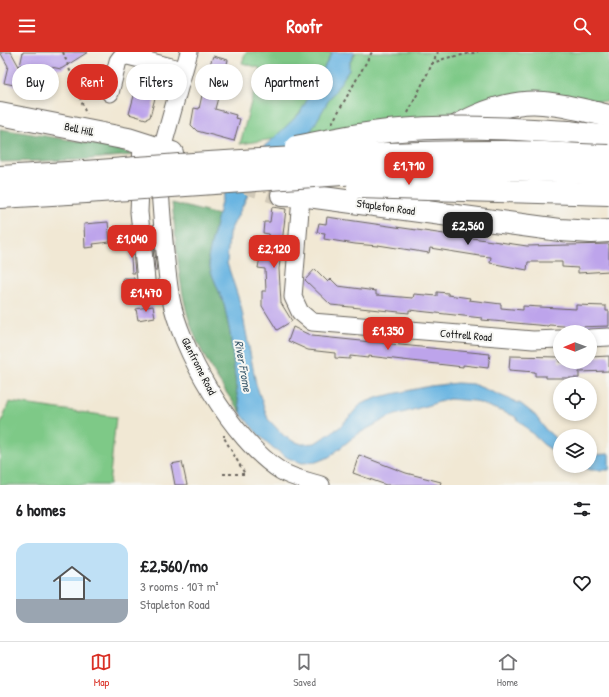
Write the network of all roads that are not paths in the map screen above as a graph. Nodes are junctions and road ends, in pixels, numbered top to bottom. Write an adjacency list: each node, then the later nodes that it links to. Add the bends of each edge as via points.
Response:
1 (188, 52): 4 (street)
2 (117, 64): 3 (street, via 121,57 128,56)
3 (159, 64)
4 (185, 64)
5 (173, 100): 9 (street)
6 (0, 114): 9 (main road, Bell Hill)
7 (609, 116): 12 (main road, via 542,102 500,108 456,126)
8 (609, 137): 11 (main road, bridge, via 501,127 440,127 387,131)
9 (158, 148): 22 (street, via 139,212); 26 (street, Glenfrome Road, via 170,295 192,356 210,390 240,435 281,472)
10 (609, 156): 11 (main road, bridge, via 499,152)
11 (200, 163): 15 (main road, bridge)
12 (391, 166): 18 (main road, via 352,183); 20 (main road, via 392,190 400,202)
13 (609, 173): 16 (main road, bridge, via 505,169 357,173)
14 (0, 177): 15 (main road)
15 (86, 182): 16 (main road, bridge); 19 (main road)
16 (201, 185): 17 (main road, bridge, via 287,188 402,187)
17 (609, 194)
18 (297, 196): 20 (main road, Stapleton Road); 25 (street, Cottrell Road, via 293,297 300,312 312,322 533,340)
19 (0, 197)
20 (416, 211): 21 (main road, Stapleton Road, via 560,230)
21 (609, 232)
22 (146, 280)
23 (609, 337): 24 (street)
24 (597, 338)
25 (553, 339)
26 (321, 485)

